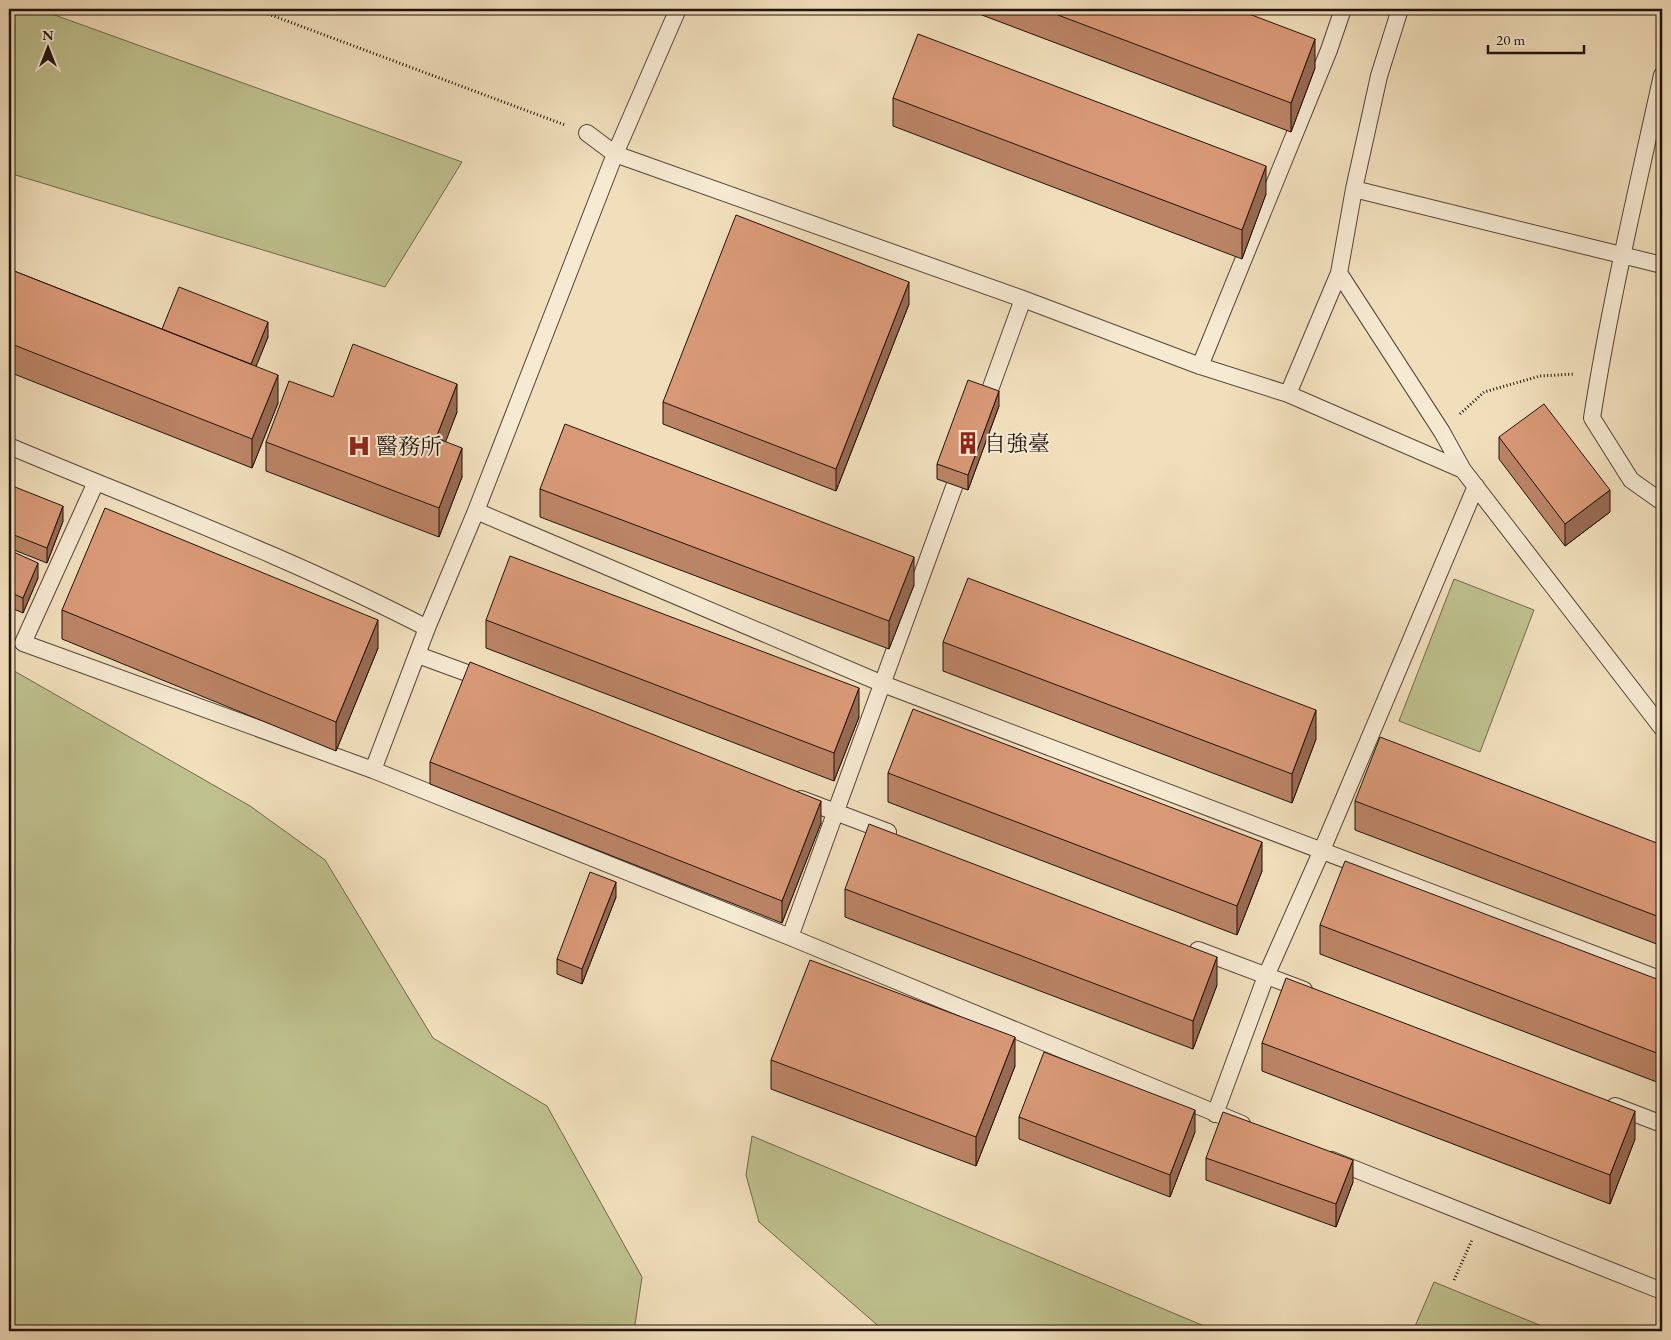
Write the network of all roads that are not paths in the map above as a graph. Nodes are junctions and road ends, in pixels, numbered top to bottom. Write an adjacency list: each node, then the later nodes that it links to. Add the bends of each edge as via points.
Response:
1 (678, 9): 6 (lane)
2 (1343, 9): 12 (lane)
3 (1400, 9): 7 (lane, via 1379,76)
4 (1662, 75): 8 (lane)
5 (587, 133): 6 (lane)
6 (615, 154): 11 (lane); 21 (lane)
7 (1354, 189): 8 (lane); 10 (lane)
8 (1622, 256): 9 (lane); 20 (lane, via 1592,418 1631,480)
9 (1662, 266)
10 (1339, 273): 13 (lane); 17 (lane)
11 (1023, 299): 12 (lane); 14 (lane)
12 (1200, 366): 13 (lane)
13 (1288, 394): 17 (lane)
14 (978, 421)
15 (9, 446): 18 (lane)
16 (968, 449): 24 (lane)
17 (1463, 470): 19 (lane)
18 (96, 482): 22 (lane, via 256,548); 27 (lane, via 22,642)
19 (1476, 486): 26 (lane); 31 (lane)
20 (1662, 502)
21 (476, 511): 22 (lane); 24 (lane)
22 (427, 628): 23 (lane)
23 (418, 655): 25 (lane); 27 (lane)
24 (883, 684): 29 (lane); 31 (lane)
25 (501, 686)
26 (1662, 728)
27 (373, 770): 32 (lane)
28 (789, 795): 29 (lane)
29 (836, 812): 30 (lane); 32 (lane)
30 (900, 837)
31 (1322, 850): 34 (lane); 35 (lane)
32 (790, 938): 38 (lane)
33 (1183, 945): 34 (lane)
34 (1266, 976): 36 (lane); 38 (lane)
35 (1662, 980)
36 (1321, 997)
37 (1598, 1100): 39 (lane)
38 (1214, 1114): 40 (lane)
39 (1662, 1124)
40 (1260, 1132)
41 (1316, 1154): 42 (lane)
42 (1662, 1291)

